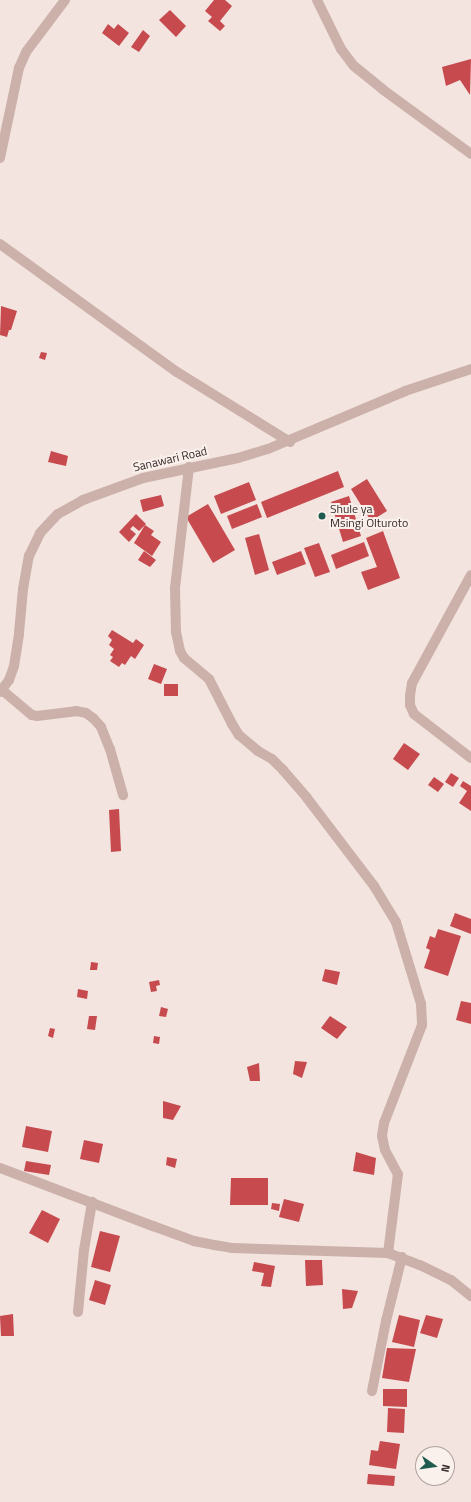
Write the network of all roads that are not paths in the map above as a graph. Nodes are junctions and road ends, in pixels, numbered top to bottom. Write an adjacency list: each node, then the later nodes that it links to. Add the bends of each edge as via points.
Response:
1 (65, 0): 4 (street, via 26,52 19,68)
2 (317, 0): 3 (street, via 341,49 354,66)
3 (471, 154)
4 (0, 158)
5 (0, 244): 7 (street, via 177,372)
6 (471, 368): 7 (street, Sanawari Road, via 362,408)
7 (290, 442): 8 (street, Sanawari Road, via 252,454)
8 (189, 467): 10 (street, Sanawari Road, via 143,478 83,500 58,514 46,526 29,556 17,652 9,680); 15 (street, via 175,588 176,632 180,651 184,658 210,679 239,734 258,751 272,758 283,770 374,886 396,922 421,1004 422,1025 384,1123 382,1136 385,1150 398,1174)
9 (471, 575): 11 (street, via 412,683 410,696 414,714)
10 (1, 691): 12 (street, via 32,715 86,712 101,728)
11 (471, 758)
12 (123, 795)
13 (0, 1168): 14 (street)
14 (92, 1202): 15 (street, via 194,1241 214,1245 232,1248); 18 (street)
15 (388, 1253): 16 (street)
16 (402, 1257): 17 (street, via 451,1280); 19 (street)
17 (471, 1296)
18 (78, 1312)
19 (372, 1391)

